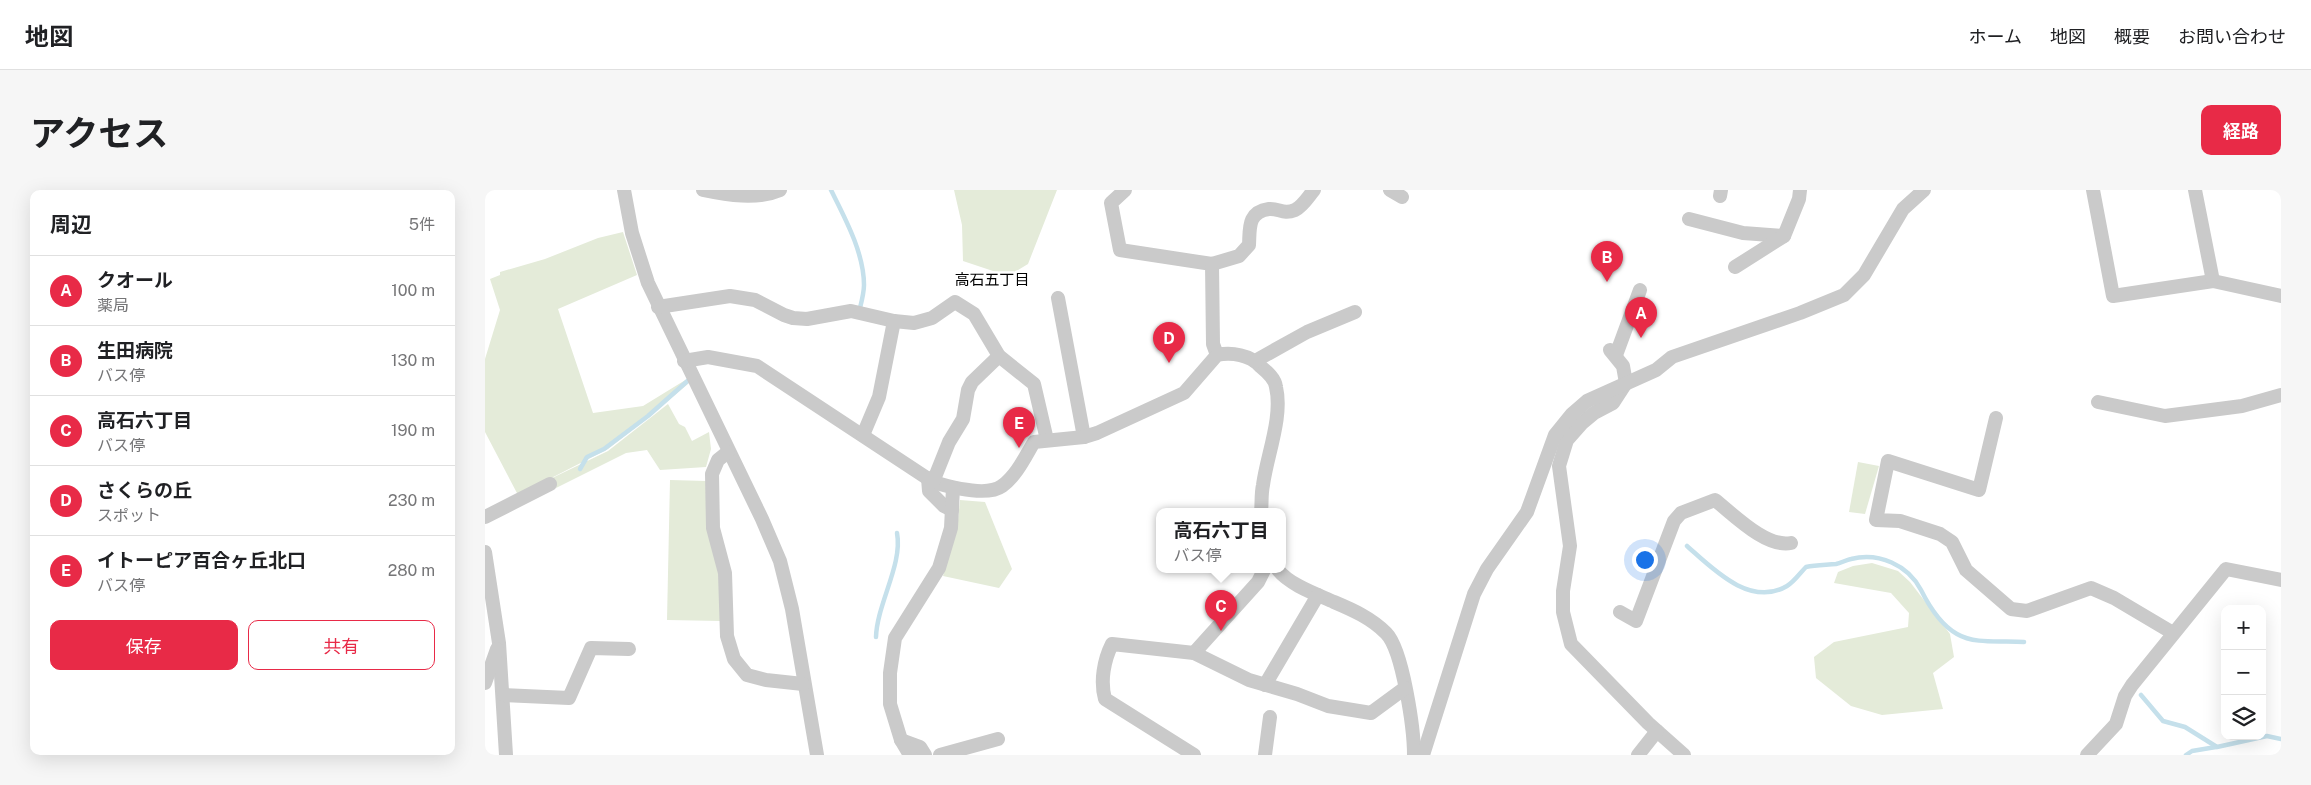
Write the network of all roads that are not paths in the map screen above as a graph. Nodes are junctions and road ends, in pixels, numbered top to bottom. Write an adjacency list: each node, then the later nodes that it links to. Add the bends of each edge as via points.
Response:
1 (624, 190): 18 (street, via 639,258)
2 (703, 190): 3 (street, via 753,195)
3 (780, 190)
4 (1125, 190): 12 (street, via 1111,203 1120,250)
5 (1314, 190): 12 (street, via 1297,209 1285,213 1269,209 1254,216 1250,221 1249,245 1239,256)
6 (1800, 190): 11 (street)
7 (1924, 190): 25 (street, via 1903,209 1864,275 1844,295 1691,349)
8 (2093, 190): 14 (street, via 2113,296)
9 (2195, 190): 14 (street)
10 (1689, 219): 11 (street, via 1743,233)
11 (1784, 236): 13 (street)
12 (1212, 264): 21 (street, via 1213,344)
13 (1735, 268)
14 (2213, 281): 16 (street)
15 (1640, 290): 25 (street, via 1613,353 1623,366)
16 (2281, 296)
17 (1058, 298): 30 (street)
18 (658, 307): 20 (street, via 730,296 755,300 793,318 807,319 851,311); 23 (street)
19 (1355, 312): 24 (street, via 1307,332)
20 (894, 321): 22 (street, via 924,322 955,302 974,314); 29 (street, via 879,397)
21 (1217, 355): 24 (street, via 1243,355); 30 (street, via 1184,393)
22 (999, 356): 31 (street, via 1034,384); 33 (street, via 968,390 963,419)
23 (684, 361): 29 (street, via 708,357 757,366); 32 (street)
24 (1255, 361): 36 (street, via 1276,384 1278,398)
25 (1627, 383): 56 (street, via 1613,403 1594,413 1567,440 1559,466 1570,546 1563,612 1571,644); 67 (street, via 1587,401 1555,435 1527,512 1487,569 1474,594)
26 (2281, 395): 27 (street, via 2242,406 2165,416)
27 (2098, 402)
28 (1996, 418): 46 (street, via 1979,490 1888,461 1875,520 1900,521 1940,534 1952,542 1966,570 2011,609 2027,611 2091,588)
29 (863, 435): 33 (street)
30 (1084, 438): 31 (street)
31 (1047, 440): 35 (street, via 1034,442 1016,472 1001,487 988,490)
32 (728, 452): 51 (street, via 779,561 792,609); 51 (street, via 718,460 712,474 713,528 725,573 727,636 733,659 747,675)
33 (931, 480): 35 (street); 37 (street, via 929,491)
34 (551, 484): 38 (street)
35 (953, 488): 37 (street)
36 (1261, 508)
37 (952, 510): 58 (street, via 951,528 939,568 895,638 889,704)
38 (485, 517)
39 (1791, 543): 45 (street, via 1783,545 1767,540 1715,500 1681,513 1674,522 1636,621)
40 (485, 552): 47 (street)
41 (1262, 573): 49 (street)
42 (1280, 573): 44 (street)
43 (2281, 580): 46 (street, via 2226,569)
44 (1318, 595): 52 (street); 53 (street, via 1361,614 1387,634 1396,648)
45 (1620, 612)
46 (2173, 633): 70 (street, via 2125,696 2116,724)
47 (499, 643): 50 (street); 54 (street)
48 (629, 649): 54 (street, via 591,648 569,698)
49 (1194, 653): 52 (street); 59 (street, via 1113,644 1106,657 1102,689 1105,699)
50 (485, 683)
51 (803, 684): 61 (street)
52 (1265, 685): 53 (street, via 1328,706 1371,713)
53 (1405, 688): 66 (street, via 1414,733)
54 (504, 695): 60 (street)
55 (1270, 717): 65 (street)
56 (1657, 731): 68 (street); 69 (street)
57 (998, 739): 64 (street)
58 (901, 740): 62 (street); 63 (street, via 920,747)
59 (1192, 754)
60 (506, 755)
61 (817, 755)
62 (910, 755)
63 (925, 755)
64 (939, 755)
65 (1265, 755)
66 (1414, 755)
67 (1423, 755)
68 (1638, 755)
69 (1684, 755)
70 (2087, 755)

